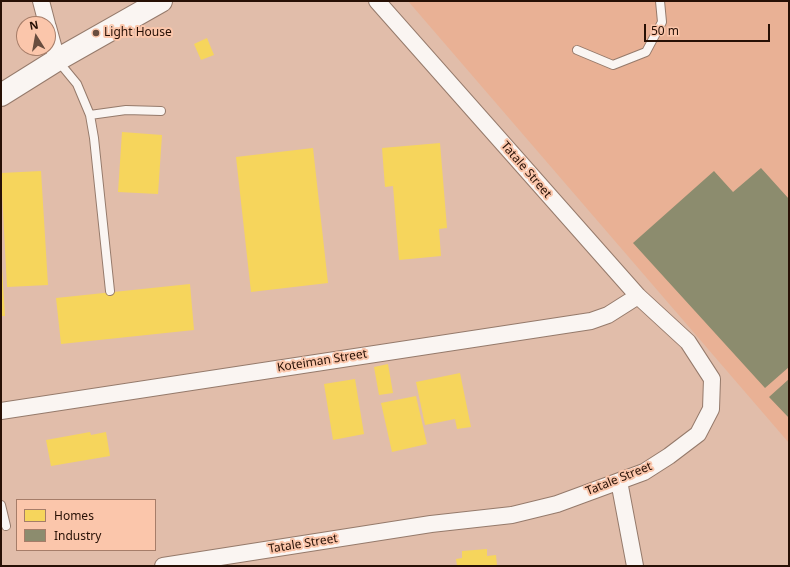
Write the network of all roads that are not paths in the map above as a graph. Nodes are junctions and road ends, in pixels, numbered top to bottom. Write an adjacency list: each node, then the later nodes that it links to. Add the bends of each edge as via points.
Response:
1 (41, 1): 5 (street)
2 (161, 1): 8 (street)
3 (377, 1): 13 (street, Tatale Street)
4 (660, 1): 6 (lane, via 662,22 646,52 613,65)
5 (45, 16)
6 (577, 50)
7 (56, 56): 8 (street)
8 (57, 60): 9 (street); 11 (lane, via 77,84)
9 (1, 95)
10 (161, 111): 11 (lane, via 126,110)
11 (90, 115): 12 (lane)
12 (110, 291)
13 (638, 296): 14 (street, Koteiman Street, via 608,315 591,321); 15 (street, Tatale Street, via 688,342 712,379 712,409 698,434 644,472)
14 (1, 410)
15 (619, 481): 18 (street, Tatale Street, via 556,504 512,515 431,524); 19 (street)
16 (1, 505): 17 (lane)
17 (6, 526)
18 (163, 566)
19 (635, 566)

